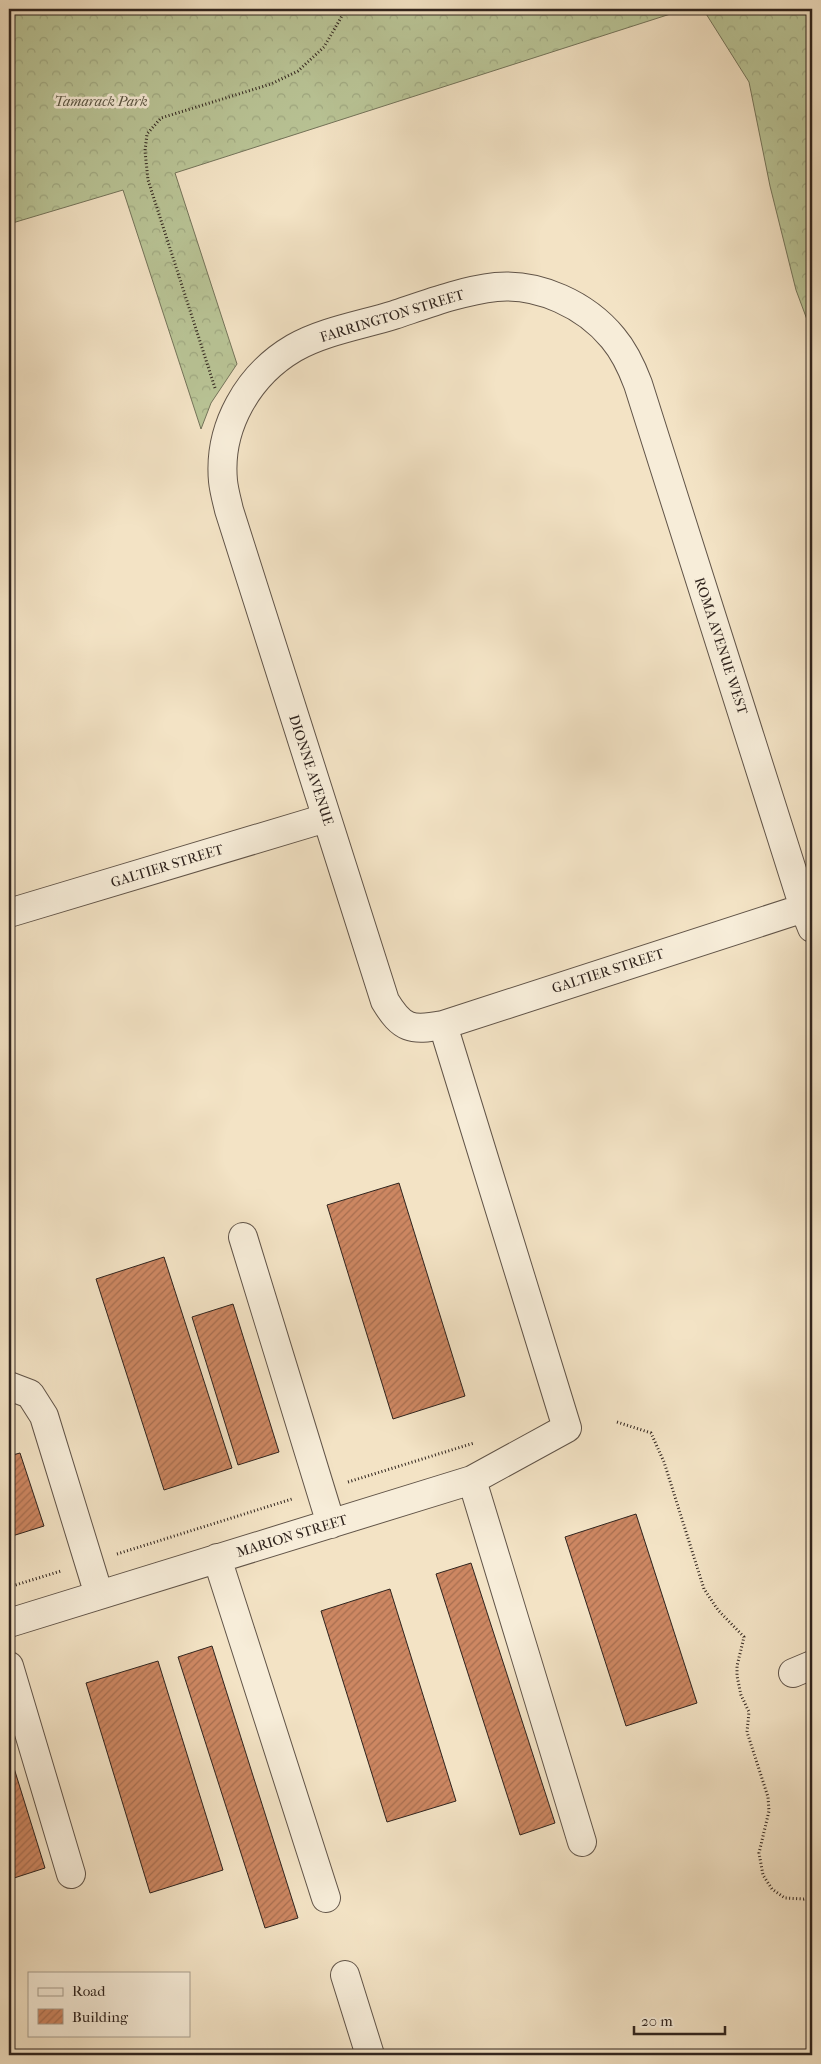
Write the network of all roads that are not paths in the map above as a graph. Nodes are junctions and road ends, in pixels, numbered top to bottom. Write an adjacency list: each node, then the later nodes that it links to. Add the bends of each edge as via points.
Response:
1 (638, 384): 2 (street, FARRINGTON STREET, via 631,365 613,338 590,315 563,299 530,289 497,287 465,293 320,337 295,348 268,366 246,392 232,419 224,450 223,480); 5 (street, ROMA AVENUE WEST)
2 (229, 510): 3 (street, DIONNE AVENUE)
3 (326, 818): 4 (street, GALTIER STREET); 6 (street, DIONNE AVENUE, via 385,1001 394,1016)
4 (9, 914)
5 (809, 914): 7 (street, GALTIER STREET)
6 (404, 1024): 7 (street, GALTIER STREET, via 423,1028)
7 (443, 1025): 10 (street, MARION STREET, via 567,1428)
8 (243, 1237): 11 (street)
9 (9, 1386): 13 (street, via 30,1394 44,1416)
10 (472, 1480): 11 (street, MARION STREET); 16 (street)
11 (331, 1524): 12 (street, MARION STREET)
12 (218, 1558): 13 (street, MARION STREET); 18 (street)
13 (98, 1595): 14 (street, MARION STREET)
14 (9, 1623)
15 (9, 1666): 17 (street)
16 (582, 1842)
17 (71, 1874)
18 (326, 1898)
19 (345, 1975): 20 (street)
20 (370, 2055)

